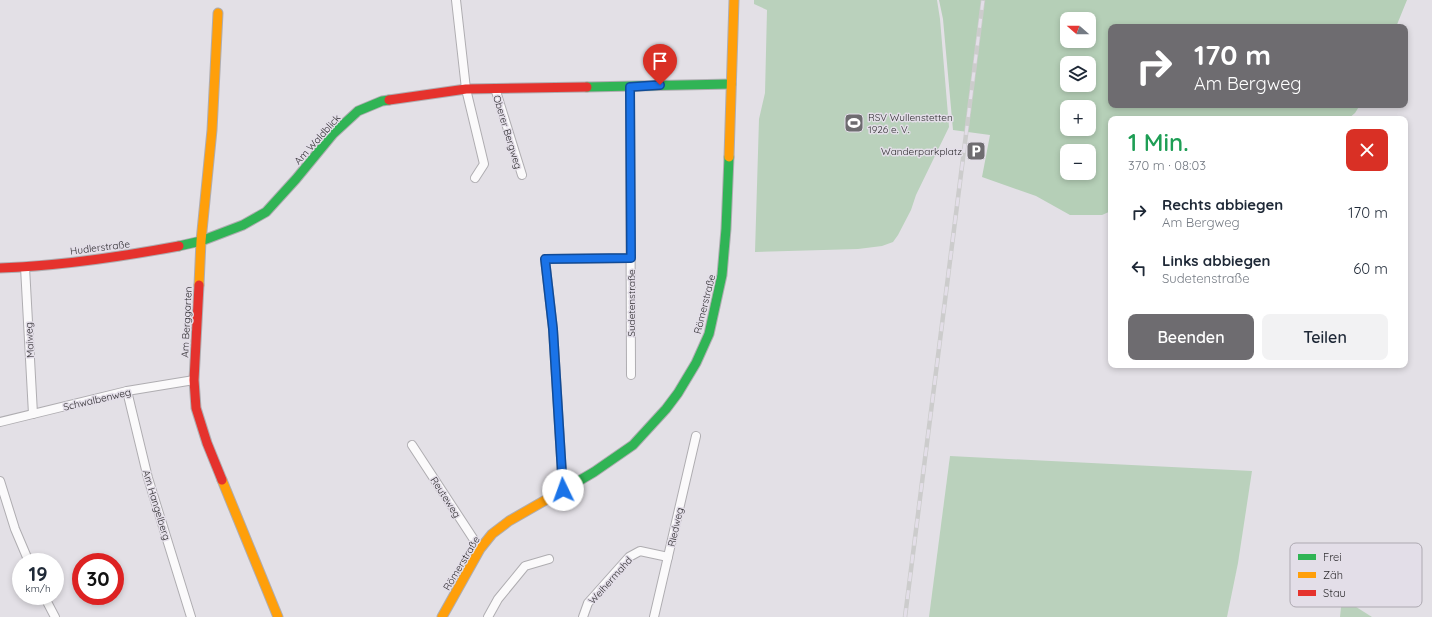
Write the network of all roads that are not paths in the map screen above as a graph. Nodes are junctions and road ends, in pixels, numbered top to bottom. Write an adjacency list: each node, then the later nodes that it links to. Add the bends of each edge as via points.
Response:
1 (456, 0): 7 (street)
2 (734, 0): 4 (street, Römerstraße)
3 (218, 13): 10 (street, Am Berggarten, via 212,130)
4 (731, 84): 5 (street, Am Waldblick); 22 (street, Römerstraße, via 726,237 722,275 709,334 678,393 633,445)
5 (630, 87): 6 (street, Am Waldblick); 11 (street, Sudetenstraße)
6 (495, 88): 7 (street, Am Waldblick); 8 (street, Oberer Bergweg)
7 (466, 89): 9 (street, via 484,164); 10 (street, Am Waldblick, via 382,101 358,111 333,134 266,212 243,225)
8 (522, 175)
9 (475, 178)
10 (201, 241): 12 (street, Hudlerstraße, via 132,255); 15 (street, Am Berggarten)
11 (631, 258): 14 (street, Sudetenstraße); 22 (street, via 545,259 553,329)
12 (25, 267): 13 (street, Hudlerstraße); 17 (street, Maiweg)
13 (0, 268)
14 (631, 375)
15 (194, 380): 16 (street, Schwalbenweg); 30 (street, Am Berggarten, via 196,408 207,443)
16 (127, 391): 17 (street, Schwalbenweg); 29 (street, Am Hangelberg, via 148,478)
17 (33, 414): 18 (street, Schwalbenweg)
18 (0, 422)
19 (696, 436): 25 (street, Riedweg)
20 (412, 445): 23 (street, Reuteweg)
21 (0, 481): 24 (street, via 14,529)
22 (563, 490): 23 (street, Römerstraße, via 508,521 492,534)
23 (480, 549): 31 (street, Römerstraße)
24 (25, 553)
25 (668, 557): 33 (street, Weihermahd, via 640,551 629,557 588,603); 34 (street, Riedweg)
26 (549, 559): 32 (street, via 525,566 498,599)
27 (49, 605): 28 (street)
28 (55, 617)
29 (192, 617)
30 (278, 617)
31 (442, 617)
32 (488, 617)
33 (582, 617)
34 (654, 617)

